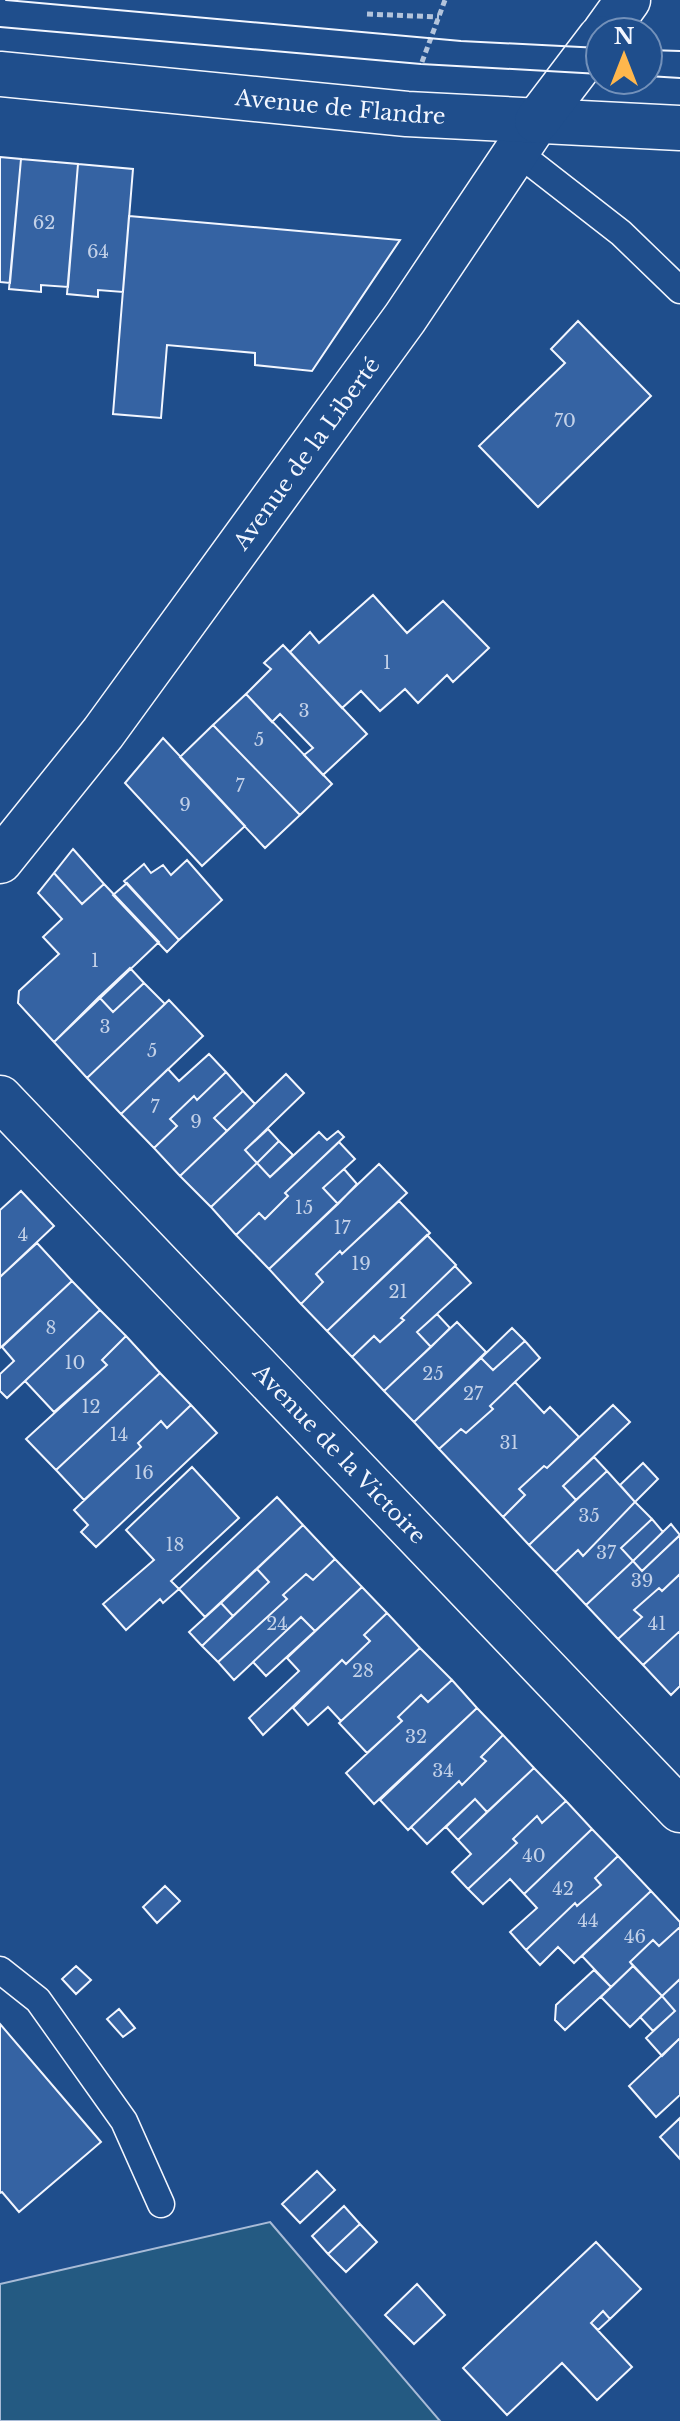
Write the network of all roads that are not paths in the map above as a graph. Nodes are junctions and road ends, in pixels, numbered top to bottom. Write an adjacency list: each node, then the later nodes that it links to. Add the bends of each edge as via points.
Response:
1 (584, 60): 4 (street, Avenue de la Liberté)
2 (0, 74): 4 (street, Avenue de Flandre, via 407,114)
3 (680, 128): 4 (street, Avenue de Flandre)
4 (527, 137): 5 (lane); 6 (street, Avenue de la Liberté, via 405,318 103,733)
5 (680, 290)
6 (0, 861)
7 (0, 1098): 8 (street, Avenue de la Victoire)
8 (680, 1810)
9 (0, 1970): 10 (lane, via 38,2000 124,2121)
10 (161, 2204)

